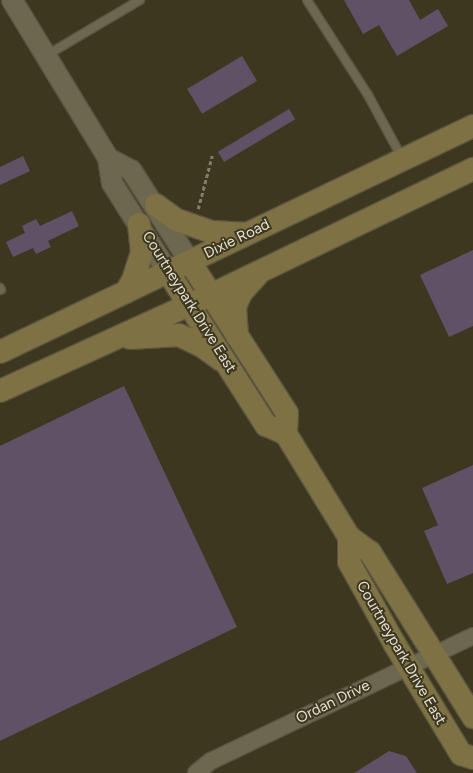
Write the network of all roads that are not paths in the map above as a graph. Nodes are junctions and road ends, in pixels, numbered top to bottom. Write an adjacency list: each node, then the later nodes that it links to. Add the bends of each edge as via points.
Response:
1 (12, 0): 4 (street, Courtneypark Drive East)
2 (140, 0): 4 (lane)
3 (307, 0): 7 (lane, via 368,94)
4 (46, 56): 6 (street, Courtneypark Drive East)
5 (473, 126): 7 (main road, Dixie Road)
6 (108, 158): 9 (street, Courtneypark Drive East, via 131,170); 10 (street, Courtneypark Drive East, via 112,183)
7 (403, 160): 11 (main road, Dixie Road)
8 (473, 169): 13 (main road)
9 (156, 206): 11 (main road, via 177,220 212,232); 12 (street, Courtneypark Drive East)
10 (139, 224): 14 (street, Courtneypark Drive East); 15 (main road, via 142,253 134,280)
11 (246, 234): 12 (main road, Dixie Road)
12 (190, 262): 14 (main road, Dixie Road); 16 (main road, Courtneypark Drive East)
13 (260, 271): 16 (main road); 17 (main road, via 241,293 235,307)
14 (168, 272): 15 (main road, Dixie Road); 16 (main road, Courtneypark Drive East)
15 (126, 292): 19 (main road, Dixie Road)
16 (201, 300): 17 (main road, Courtneypark Drive East); 18 (main road); 20 (main road, Courtneypark Drive East)
17 (237, 337): 22 (main road, Courtneypark Drive East, via 287,413)
18 (106, 341): 20 (main road, via 179,335 202,346); 21 (main road)
19 (0, 352)
20 (230, 367): 22 (main road, Courtneypark Drive East, via 266,425)
21 (0, 391)
22 (286, 434): 23 (main road, Courtneypark Drive East)
23 (349, 537): 25 (main road, Courtneypark Drive East, via 370,552); 26 (main road, Courtneypark Drive East, via 349,562)
24 (473, 636): 25 (street, Ordan Drive)
25 (433, 654): 26 (street, Ordan Drive); 27 (main road, Courtneypark Drive East)
26 (407, 666): 28 (main road, Courtneypark Drive East, via 461,754); 29 (street, Ordan Drive, via 211,761)
27 (473, 717)
28 (473, 758)
29 (196, 773)

